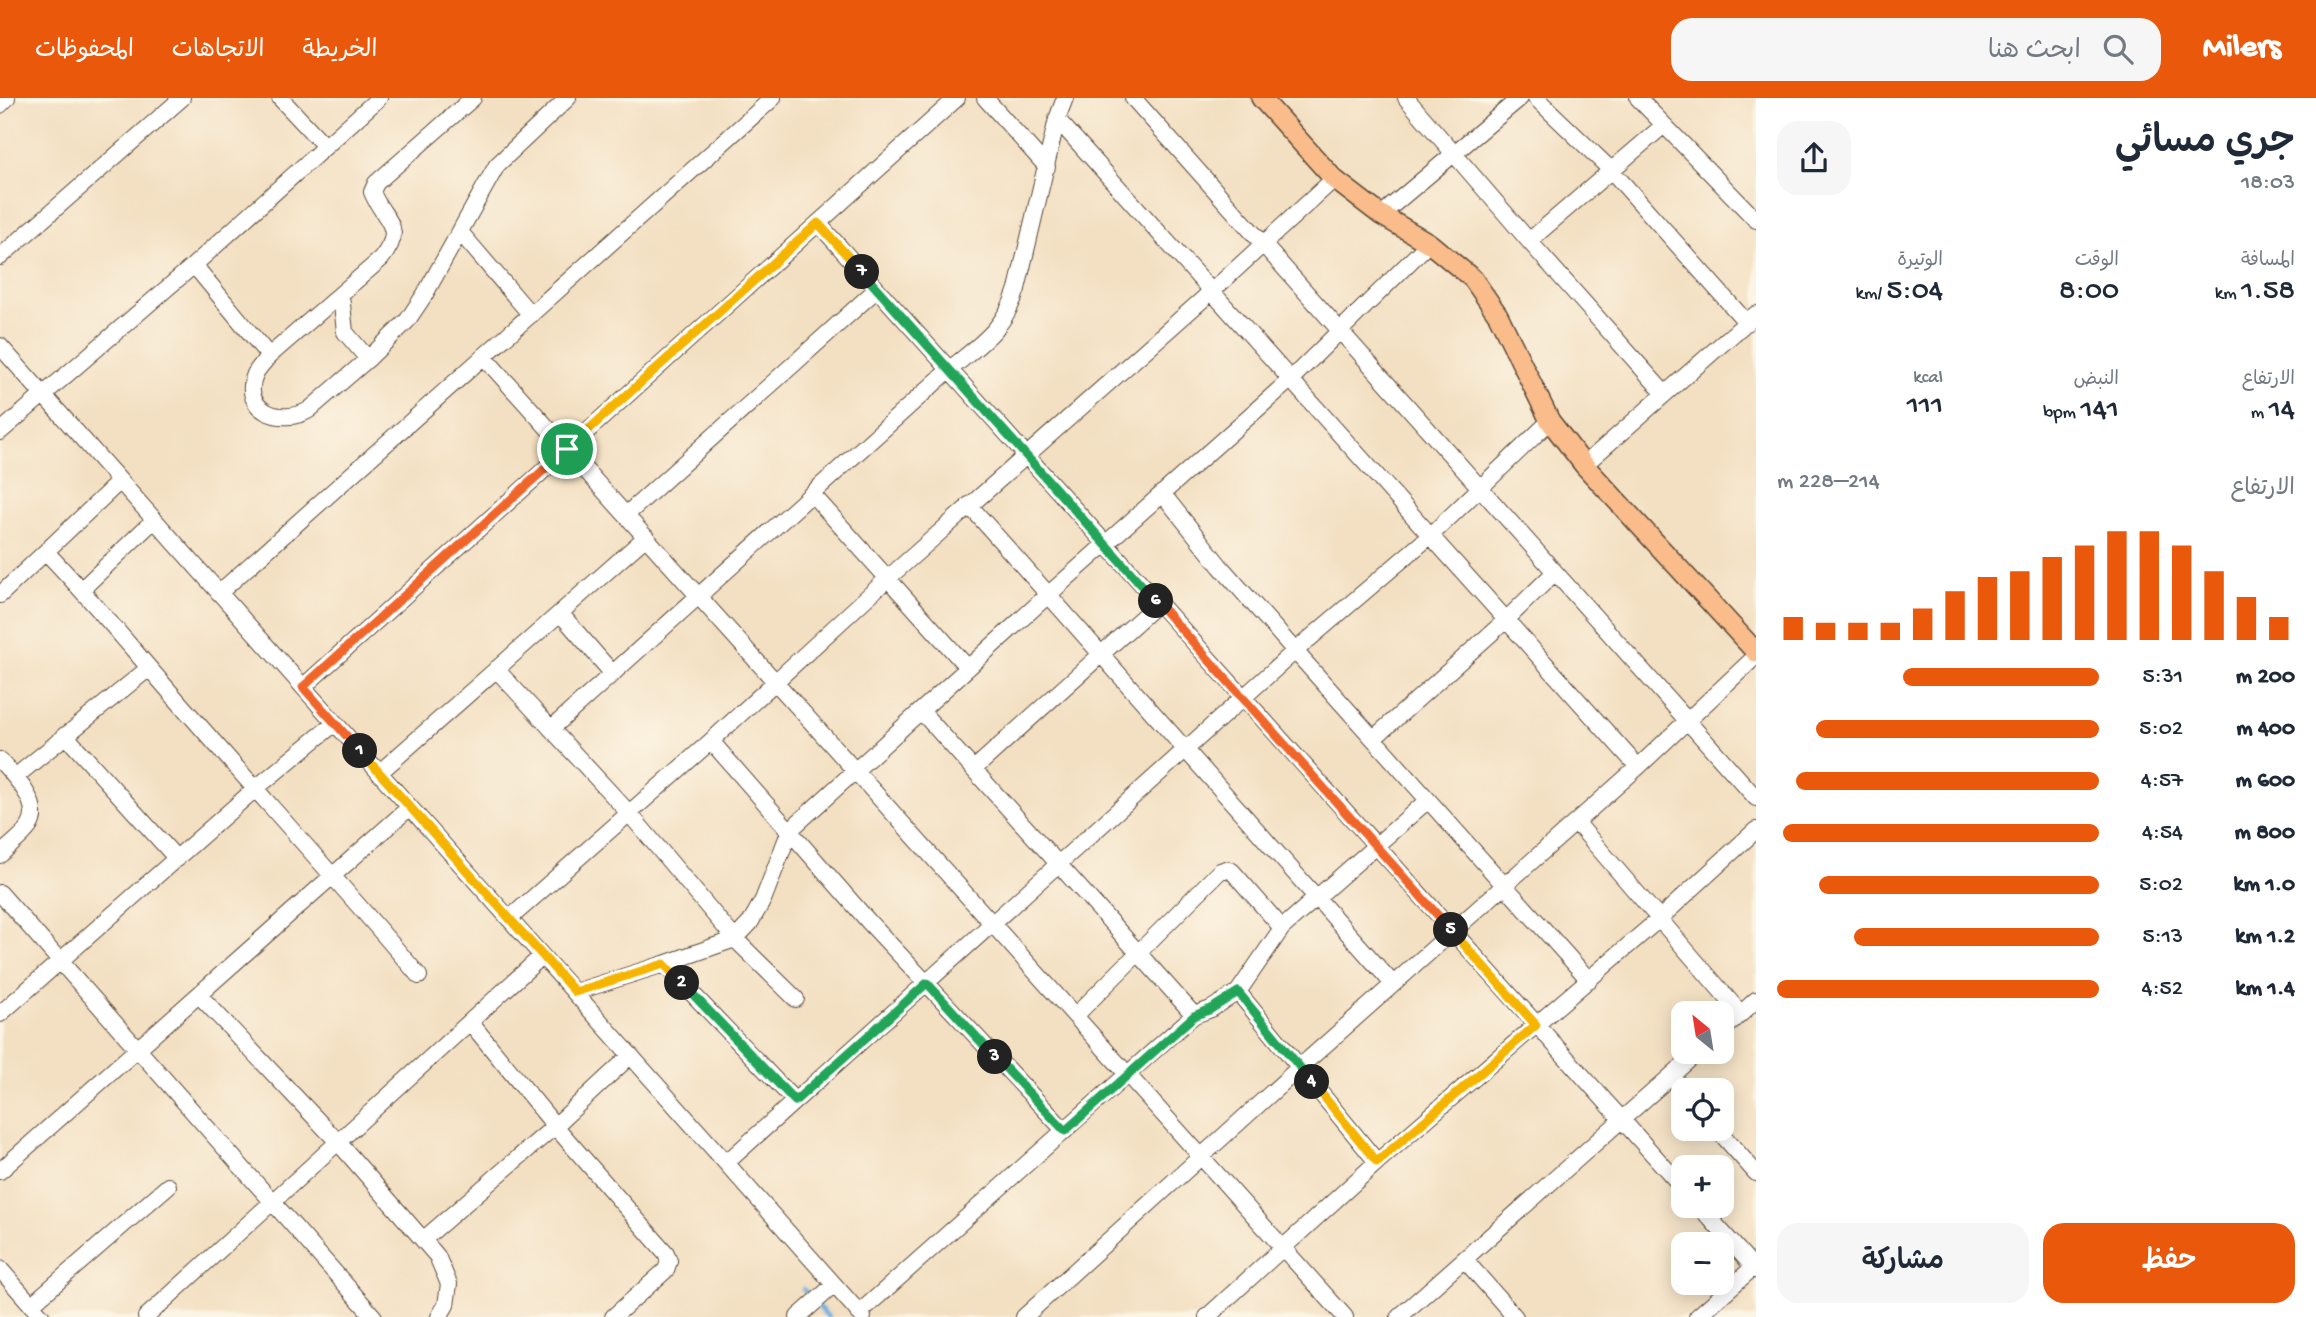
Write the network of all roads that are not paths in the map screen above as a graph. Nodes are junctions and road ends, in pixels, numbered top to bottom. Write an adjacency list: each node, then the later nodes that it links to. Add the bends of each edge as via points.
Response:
1 (7, 98): 17 (street)
2 (182, 98): 32 (street)
3 (280, 98): 20 (street)
4 (379, 98): 20 (street)
5 (473, 98): 36 (street, via 376,183 372,192 391,222 392,246)
6 (568, 98): 28 (street, via 497,165)
7 (773, 98): 37 (street)
8 (957, 98): 27 (street)
9 (985, 98): 22 (street)
10 (1065, 98): 18 (street)
11 (1133, 98): 30 (street)
12 (1261, 98): 24 (main road)
13 (1406, 98): 21 (street)
14 (1520, 98): 21 (street)
15 (1536, 98): 23 (street)
16 (1638, 98): 19 (street)
17 (0, 104)
18 (1057, 119): 22 (street); 35 (street)
19 (1664, 125): 23 (street); 26 (street)
20 (325, 146): 33 (street)
21 (1455, 154): 25 (street); 29 (street)
22 (1047, 167): 44 (street, via 1011,308 999,327)
23 (1611, 170): 29 (street); 38 (street)
24 (1334, 179): 25 (main road); 30 (street)
25 (1381, 215): 31 (main road)
26 (1756, 219)
27 (818, 223): 34 (street); 50 (street)
28 (460, 232): 37 (street); 43 (street, via 416,308)
29 (1528, 241): 47 (street)
30 (1262, 243): 35 (street); 39 (street)
31 (1429, 243): 39 (street); 48 (main road, via 1473,279 1498,315)
32 (0, 257)
33 (194, 265): 41 (street); 46 (street)
34 (877, 289): 44 (street); 58 (street)
35 (1211, 292): 45 (street); 51 (street)
36 (341, 295): 41 (street); 43 (street, via 345,332)
37 (531, 315): 42 (street)
38 (1752, 318): 47 (street)
39 (1341, 332): 45 (street); 54 (street)
40 (0, 346): 46 (street)
41 (269, 356): 43 (street, via 255,373 255,399 270,415 287,418 309,410)
42 (484, 357): 50 (street); 67 (street)
43 (368, 359)
44 (949, 370): 51 (street); 56 (street)
45 (1290, 380): 55 (street); 60 (street)
46 (41, 394): 49 (street); 53 (street)
47 (1665, 394): 52 (street)
48 (1550, 421): 52 (main road); 54 (street)
49 (0, 432)
50 (567, 449): 58 (street); 82 (street)
51 (1026, 455): 57 (street); 62 (street)
52 (1584, 465): 76 (main road)
53 (120, 481): 59 (street); 63 (street)
54 (1480, 488): 60 (street); 64 (street)
55 (1162, 493): 62 (street); 74 (street)
56 (812, 494): 65 (street); 70 (street)
57 (969, 505): 65 (street); 69 (street)
58 (626, 515): 61 (street)
59 (154, 520): 66 (street); 67 (street)
60 (1430, 536): 73 (street); 74 (street)
61 (646, 537): 70 (street); 72 (street)
62 (1105, 544): 69 (street); 71 (street)
63 (47, 553): 66 (street); 68 (street)
64 (1555, 572): 73 (street); 85 (street)
65 (887, 579): 78 (street); 81 (street)
66 (82, 589): 77 (street)
67 (219, 593): 82 (street)
68 (0, 595)
69 (1048, 595): 75 (street); 78 (street)
70 (698, 596): 80 (street); 81 (street)
71 (1158, 603): 75 (street); 83 (street)
72 (560, 613): 79 (street); 80 (street)
73 (1506, 620): 89 (street); 93 (street)
74 (1295, 651): 83 (street); 89 (street)
75 (1101, 654): 91 (street); 94 (street)
76 (1756, 654): 85 (street)
77 (149, 668): 88 (street); 98 (street)
78 (968, 668): 84 (street)
79 (496, 669): 87 (street); 96 (street)
80 (613, 674): 87 (street)
81 (774, 681): 90 (street); 95 (street)
82 (303, 687): 86 (street)
83 (1244, 699): 91 (street); 106 (street)
84 (921, 711): 94 (street); 95 (street)
85 (1686, 720): 93 (street); 99 (street)
86 (335, 723): 96 (street); 98 (street)
87 (551, 729): 102 (street)
88 (65, 735): 97 (street); 108 (street)
89 (1374, 738): 100 (street)
90 (711, 741): 102 (street); 104 (street)
91 (1186, 750): 109 (street); 113 (street)
92 (0, 760): 97 (street)
93 (1639, 767): 103 (street)
94 (974, 769): 109 (street)
95 (855, 771): 104 (street); 116 (street)
96 (379, 773): 101 (street)
97 (15, 777): 107 (street, via 34,813 29,827)
98 (255, 789): 108 (street); 110 (street)
99 (1756, 798)
100 (1428, 800): 106 (street); 111 (street)
101 (410, 807): 110 (street); 114 (street)
102 (628, 812): 114 (street); 119 (street)
103 (1576, 822): 111 (street); 115 (street)
104 (790, 830): 119 (street, via 763,900); 126 (street)
105 (1756, 830): 115 (street)
106 (1376, 845): 113 (street); 118 (street)
107 (0, 855)
108 (177, 859): 122 (street)
109 (1059, 865): 116 (street); 120 (street)
110 (332, 877): 124 (street); 130 (street)
111 (1504, 886): 118 (street); 125 (street)
112 (0, 893): 122 (street)
113 (1316, 897): 117 (street); 127 (street)
114 (509, 919): 121 (street)
115 (1659, 919): 125 (street); 134 (street)
116 (993, 925): 126 (street); 135 (street)
117 (1282, 928): 120 (street, via 1226,869); 129 (street)
118 (1452, 932): 127 (street); 139 (street)
119 (735, 939): 123 (street); 131 (street)
120 (1137, 953): 135 (street); 136 (street)
121 (542, 956): 128 (street); 138 (street)
122 (60, 962): 133 (street); 140 (street)
123 (664, 964): 128 (street); 146 (street)
124 (419, 976)
125 (1589, 980): 139 (street)
126 (927, 983): 146 (street); 149 (street)
127 (1393, 984): 143 (street)
128 (575, 992): 141 (street)
129 (1238, 992): 136 (street); 143 (street)
130 (200, 995): 140 (street); 151 (street)
131 (796, 999)
132 (1756, 1000): 134 (street)
133 (0, 1014)
134 (1741, 1014): 137 (street)
135 (1075, 1016): 144 (street)
136 (1194, 1016): 144 (street)
137 (1734, 1020)
138 (470, 1022): 148 (street); 151 (street)
139 (1536, 1025): 147 (street); 153 (street)
140 (137, 1050): 155 (street); 159 (street)
141 (630, 1056): 148 (street); 154 (street)
142 (1685, 1064): 145 (street)
143 (1300, 1067): 152 (street); 153 (street)
144 (1127, 1074): 149 (street); 152 (street)
145 (1672, 1076): 147 (street)
146 (795, 1101): 154 (street)
147 (1621, 1119): 157 (street); 163 (street)
148 (555, 1126): 161 (street); 172 (street, via 669,1261 666,1270)
149 (1065, 1131): 168 (street)
150 (1728, 1141): 156 (street)
151 (338, 1142): 159 (street); 161 (street)
152 (1202, 1157): 162 (street); 174 (street)
153 (1377, 1162): 162 (street)
154 (726, 1163): 166 (street)
155 (0, 1171)
156 (1756, 1173)
157 (1671, 1175)
158 (168, 1186): 167 (street)
159 (272, 1202): 169 (street); 170 (street)
160 (1710, 1218): 164 (street)
161 (424, 1240): 171 (street, via 449,1284)
162 (1284, 1249): 175 (street); 176 (street)
163 (1464, 1259): 177 (street); 178 (street)
164 (1755, 1267): 179 (street)
165 (0, 1269): 167 (street)
166 (834, 1285): 168 (street); 173 (street)
167 (36, 1311)
168 (861, 1315)
169 (146, 1317)
170 (374, 1317)
171 (439, 1317)
172 (613, 1317)
173 (798, 1317)
174 (1024, 1317)
175 (1207, 1317)
176 (1345, 1317)
177 (1399, 1317)
178 (1515, 1317)
179 (1697, 1317)

